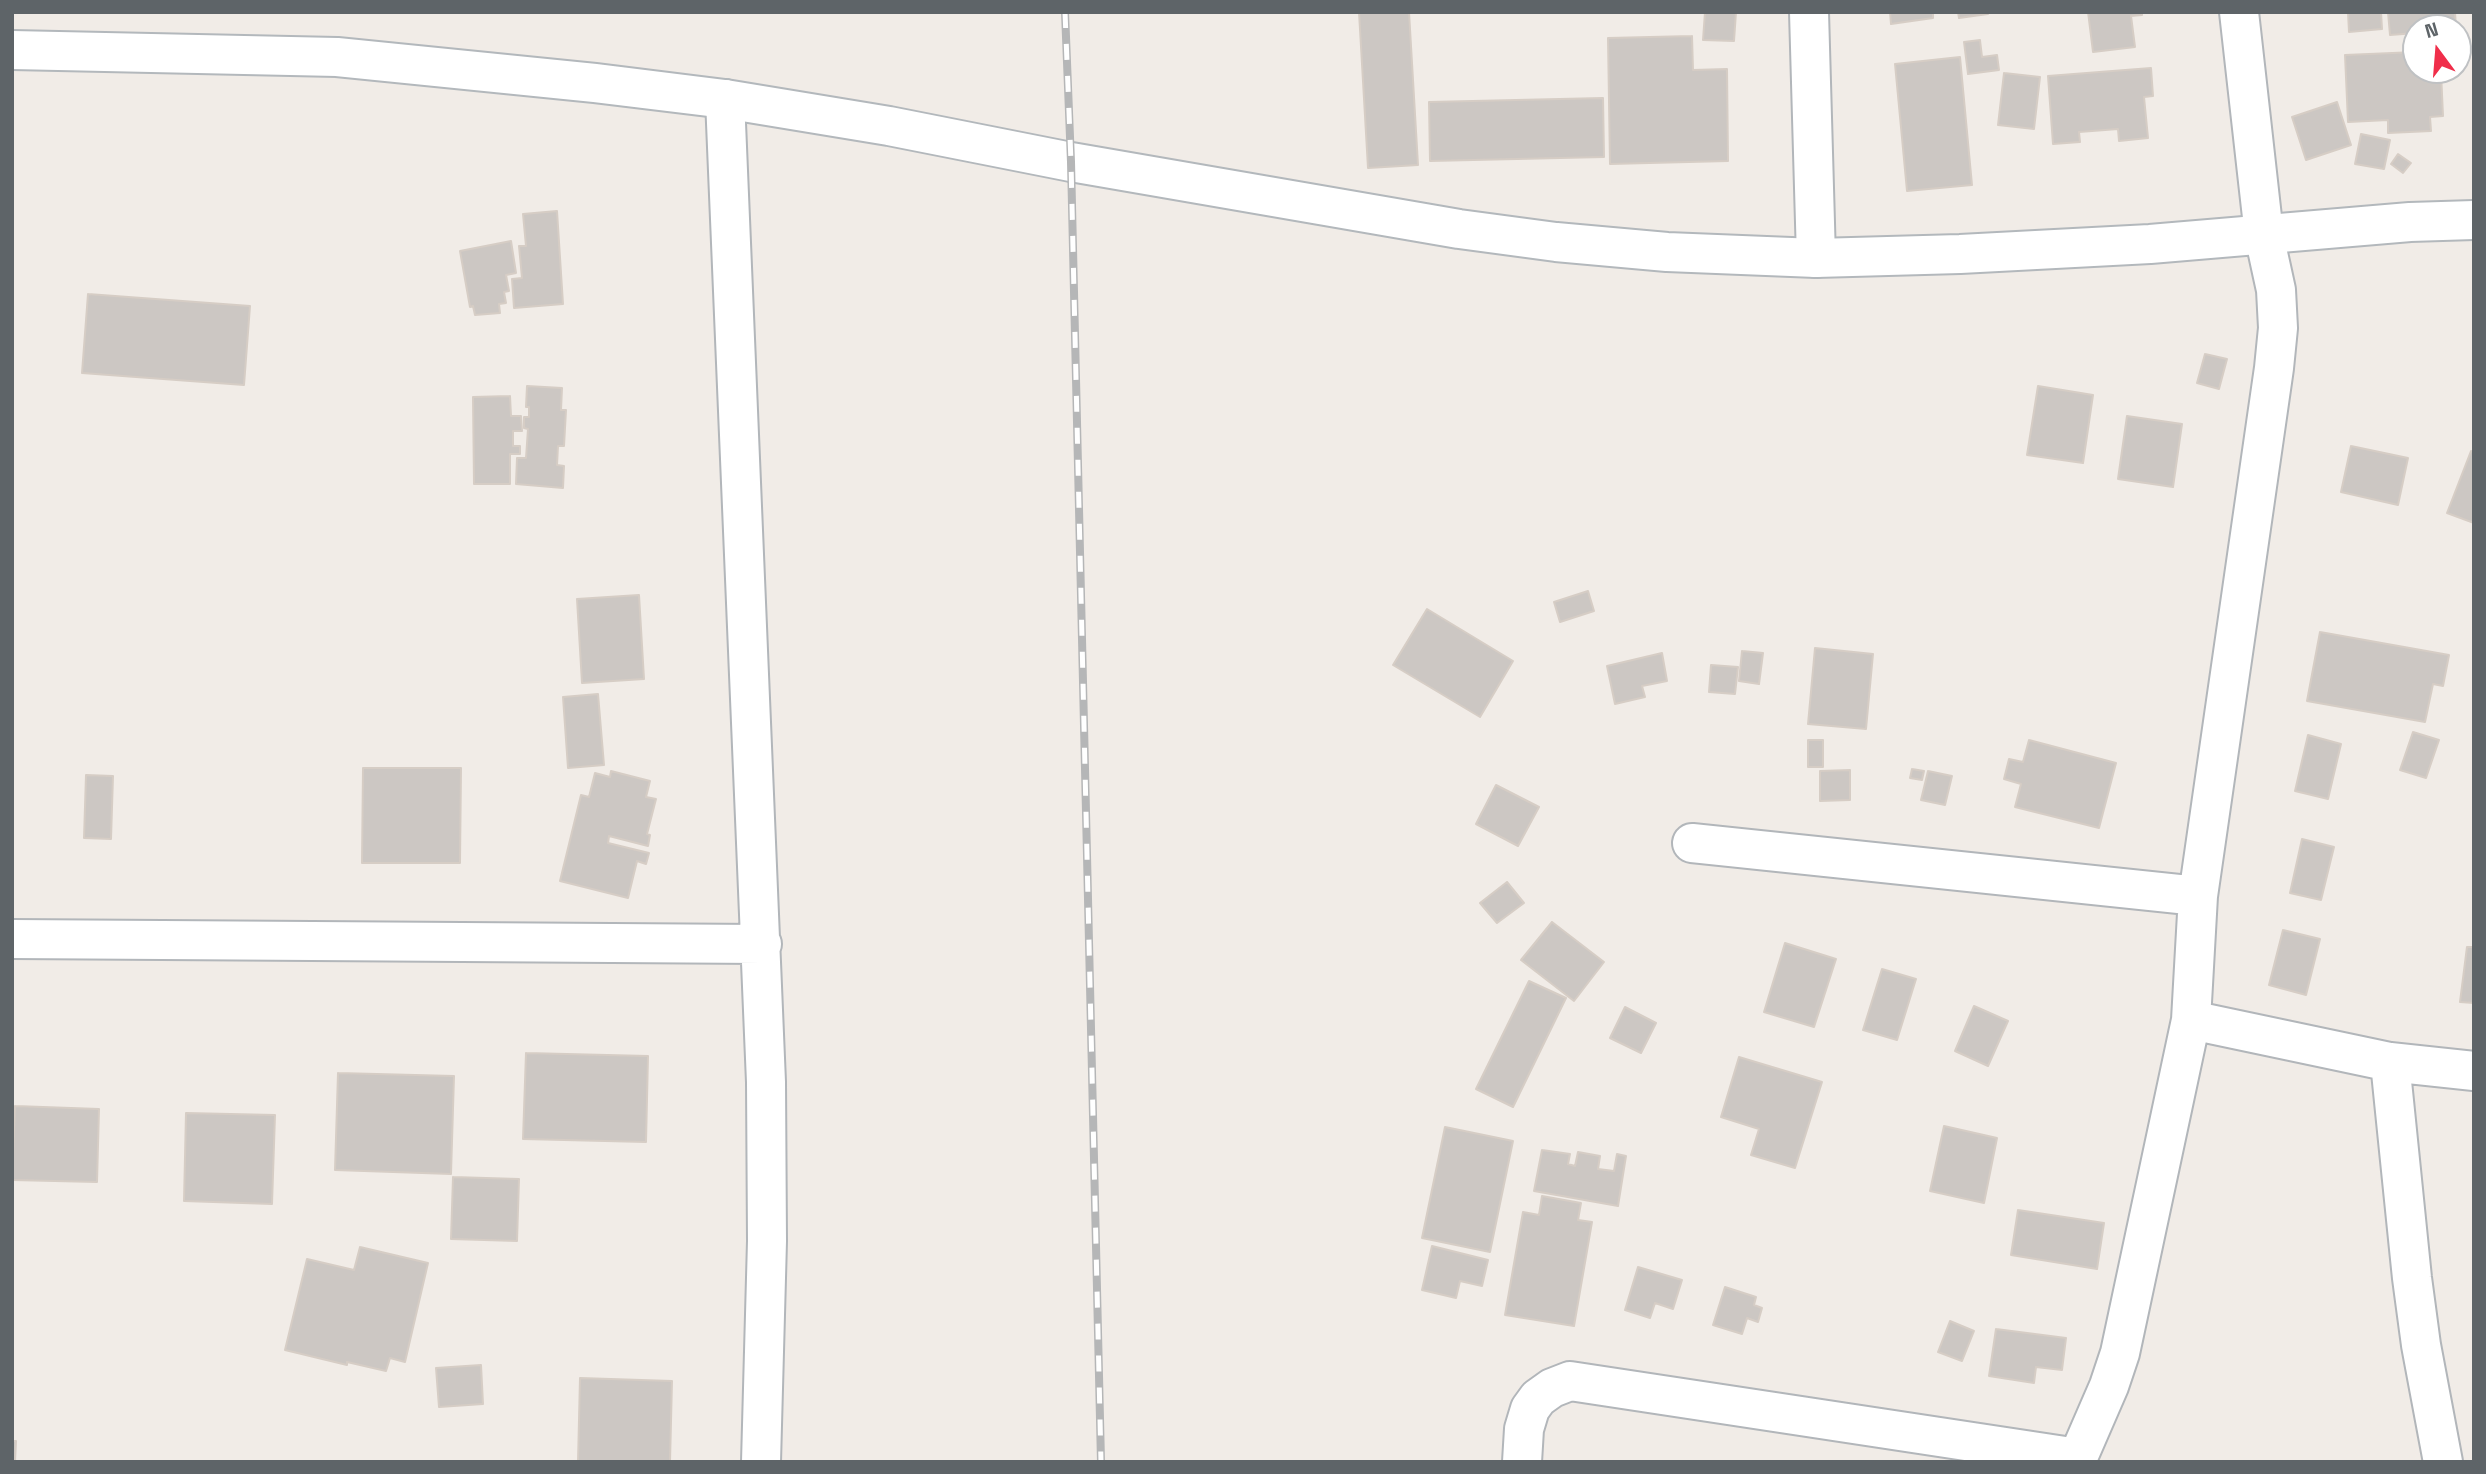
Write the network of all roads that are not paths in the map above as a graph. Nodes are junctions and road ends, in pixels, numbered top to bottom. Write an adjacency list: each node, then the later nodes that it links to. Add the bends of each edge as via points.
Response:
1 (1809, 12): 7 (street)
2 (2239, 12): 6 (street)
3 (12, 50): 4 (street, via 337,57)
4 (724, 99): 7 (street, via 1459,229 1667,252); 11 (street)
5 (2474, 220): 6 (street)
6 (2264, 235): 7 (street); 9 (street, via 2276,290 2278,328)
7 (1816, 258)
8 (1692, 844): 9 (street)
9 (2198, 896): 12 (street)
10 (12, 939): 11 (street)
11 (762, 944): 16 (street, via 767,1241)
12 (2191, 1020): 13 (street); 15 (street, via 2120,1353)
13 (2390, 1062): 14 (street); 18 (street, via 2412,1278)
14 (2474, 1071)
15 (2077, 1460): 17 (street, via 1570,1381 1552,1388 1530,1409)
16 (761, 1462)
17 (1522, 1462)
18 (2443, 1462)

